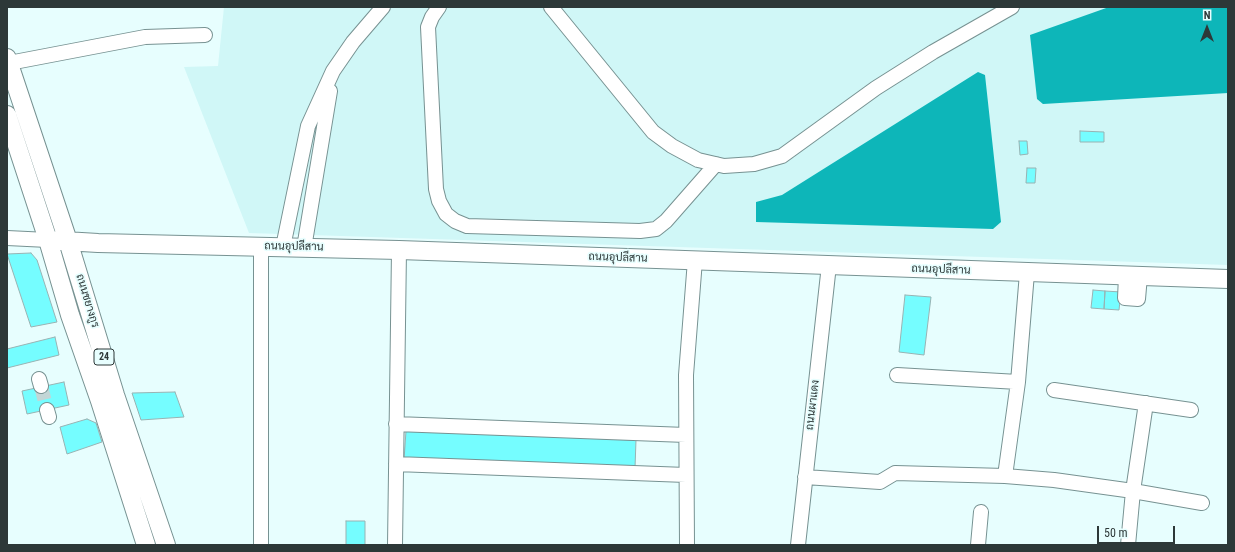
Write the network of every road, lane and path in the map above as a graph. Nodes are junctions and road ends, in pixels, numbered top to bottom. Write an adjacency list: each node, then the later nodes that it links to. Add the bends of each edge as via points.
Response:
1 (383, 7): 7 (street, via 353,42)
2 (439, 7): 9 (street, via 428,27 436,189 446,214 455,221 467,226 640,231 656,228 666,221)
3 (551, 7): 9 (street, via 653,132 698,160)
4 (1012, 7): 9 (street, via 876,88 782,156 754,164)
5 (205, 36): 6 (street, via 145,37)
6 (8, 61): 12 (main road, ถนนชยางกูร / 24)
7 (333, 71): 14 (street, via 308,126); 15 (street)
8 (7, 115): 11 (main road, ถนนชยางกูร / 24)
9 (716, 164)
10 (7, 238): 11 (street, ถนนอุปลีสาน)
11 (48, 240): 12 (main road, ถนนอุปลีสาน); 24 (main road, ถนนชยางกูร / 24, via 70,315)
12 (68, 241): 13 (main road, ถนนอุปลีสาน); 24 (main road, ถนนชยางกูร / 24)
13 (261, 247): 14 (main road, ถนนอุปลีสาน); 38 (street)
14 (283, 247): 15 (main road, ถนนอุปลีสาน)
15 (304, 248): 16 (main road, ถนนอุปลีสาน)
16 (399, 250): 17 (main road, ถนนอุปลีสาน); 27 (street)
17 (695, 260): 18 (main road, ถนนอุปลีสาน); 28 (street, via 686,375)
18 (829, 265): 19 (main road, ถนนอุปลีสาน); 32 (street, ถนนผาแดง)
19 (1027, 273): 20 (main road, ถนนอุปลีสาน); 22 (street)
20 (1228, 279)
21 (897, 375): 22 (street)
22 (1018, 382): 31 (street)
23 (1054, 390): 25 (street)
24 (108, 398): 36 (main road, ถนนชยางกูร / 24); 37 (main road, ถนนชยางกูร / 24)
25 (1146, 403): 26 (street); 33 (street)
26 (1191, 410)
27 (396, 424): 28 (street); 29 (street)
28 (686, 435): 30 (street)
29 (396, 464): 30 (street); 39 (street)
30 (686, 475): 40 (street)
31 (1005, 476): 32 (street, via 895,473 880,482); 33 (street)
32 (805, 477): 41 (street, ถนนผาแดง)
33 (1134, 491): 34 (street); 43 (street)
34 (1202, 503)
35 (981, 512): 42 (street)
36 (146, 545)
37 (166, 545)
38 (261, 545)
39 (395, 545)
40 (687, 545)
41 (798, 545)
42 (978, 545)
43 (1128, 545)

